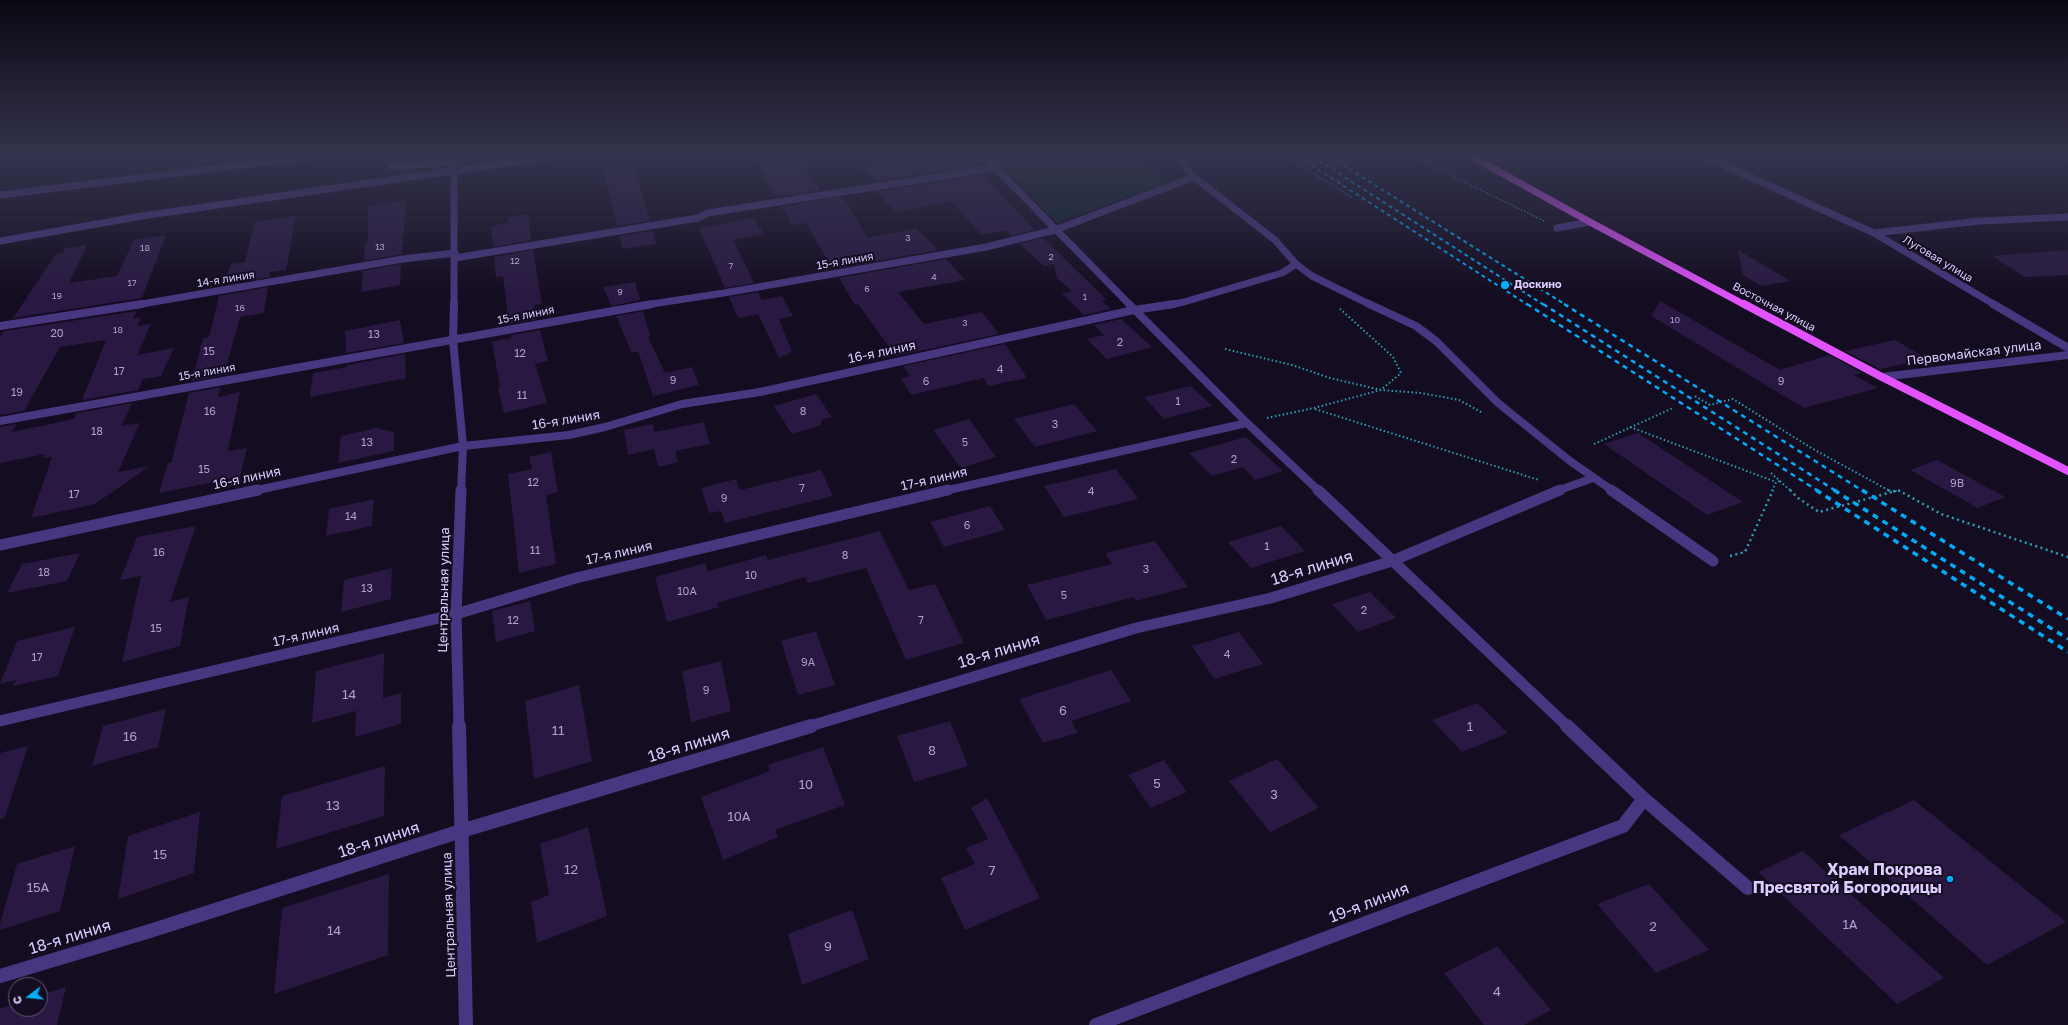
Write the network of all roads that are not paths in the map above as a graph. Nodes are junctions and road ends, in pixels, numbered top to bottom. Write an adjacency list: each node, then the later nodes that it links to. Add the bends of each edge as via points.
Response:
1 (208, 205): 14 (street)
2 (454, 205): 15 (street, Центральная улица)
3 (755, 205): 15 (street, 14-я линия, via 708,212 698,218)
4 (1031, 205): 12 (street)
5 (1124, 205): 12 (street, 15-я линия)
6 (1230, 205): 16 (street, via 1275,240)
7 (1559, 205): 10 (main road, Восточная улица)
8 (1812, 205): 13 (street, Луговая улица)
9 (2068, 217): 13 (street, via 1980,221)
10 (1590, 222): 11 (street); 22 (main road, Восточная улица)
11 (1557, 228)
12 (1056, 230): 17 (street); 19 (street, 15-я линия, via 978,248)
13 (1874, 233): 20 (street, Луговая улица)
14 (0, 241)
15 (455, 255): 18 (street, 14-я линия, via 403,259); 19 (street, Центральная улица)
16 (1296, 264): 17 (street, 16-я линия, via 1282,273 1184,302); 27 (street, via 1312,276 1416,326 1436,341 1498,403)
17 (1134, 310): 24 (street); 25 (street, 16-я линия, via 760,392 682,404 569,435)
18 (0, 326)
19 (453, 340): 23 (street, 15-я линия); 25 (street, Центральная улица)
20 (2068, 348)
21 (2068, 355): 22 (street, Первомайская улица)
22 (1882, 377): 26 (main road, Восточная улица)
23 (0, 421)
24 (1247, 422): 29 (street); 31 (street, 17-я линия, via 576,578)
25 (463, 446): 28 (street, 16-я линия); 31 (street, Центральная улица)
26 (2068, 471)
27 (1593, 478): 29 (street, 18-я линия); 30 (street)
28 (0, 545)
29 (1392, 561): 33 (street); 34 (street, 18-я линия, via 1271,598 1136,628)
30 (1713, 561)
31 (456, 614): 32 (street, 17-я линия); 34 (street, Центральная улица)
32 (0, 721)
33 (1644, 799): 35 (street); 38 (street, 19-я линия, via 1623,826)
34 (461, 831): 36 (street, 18-я линия, via 150,931); 37 (street, Центральная улица)
35 (1748, 888)
36 (0, 976)
37 (466, 1025)
38 (1096, 1025)

